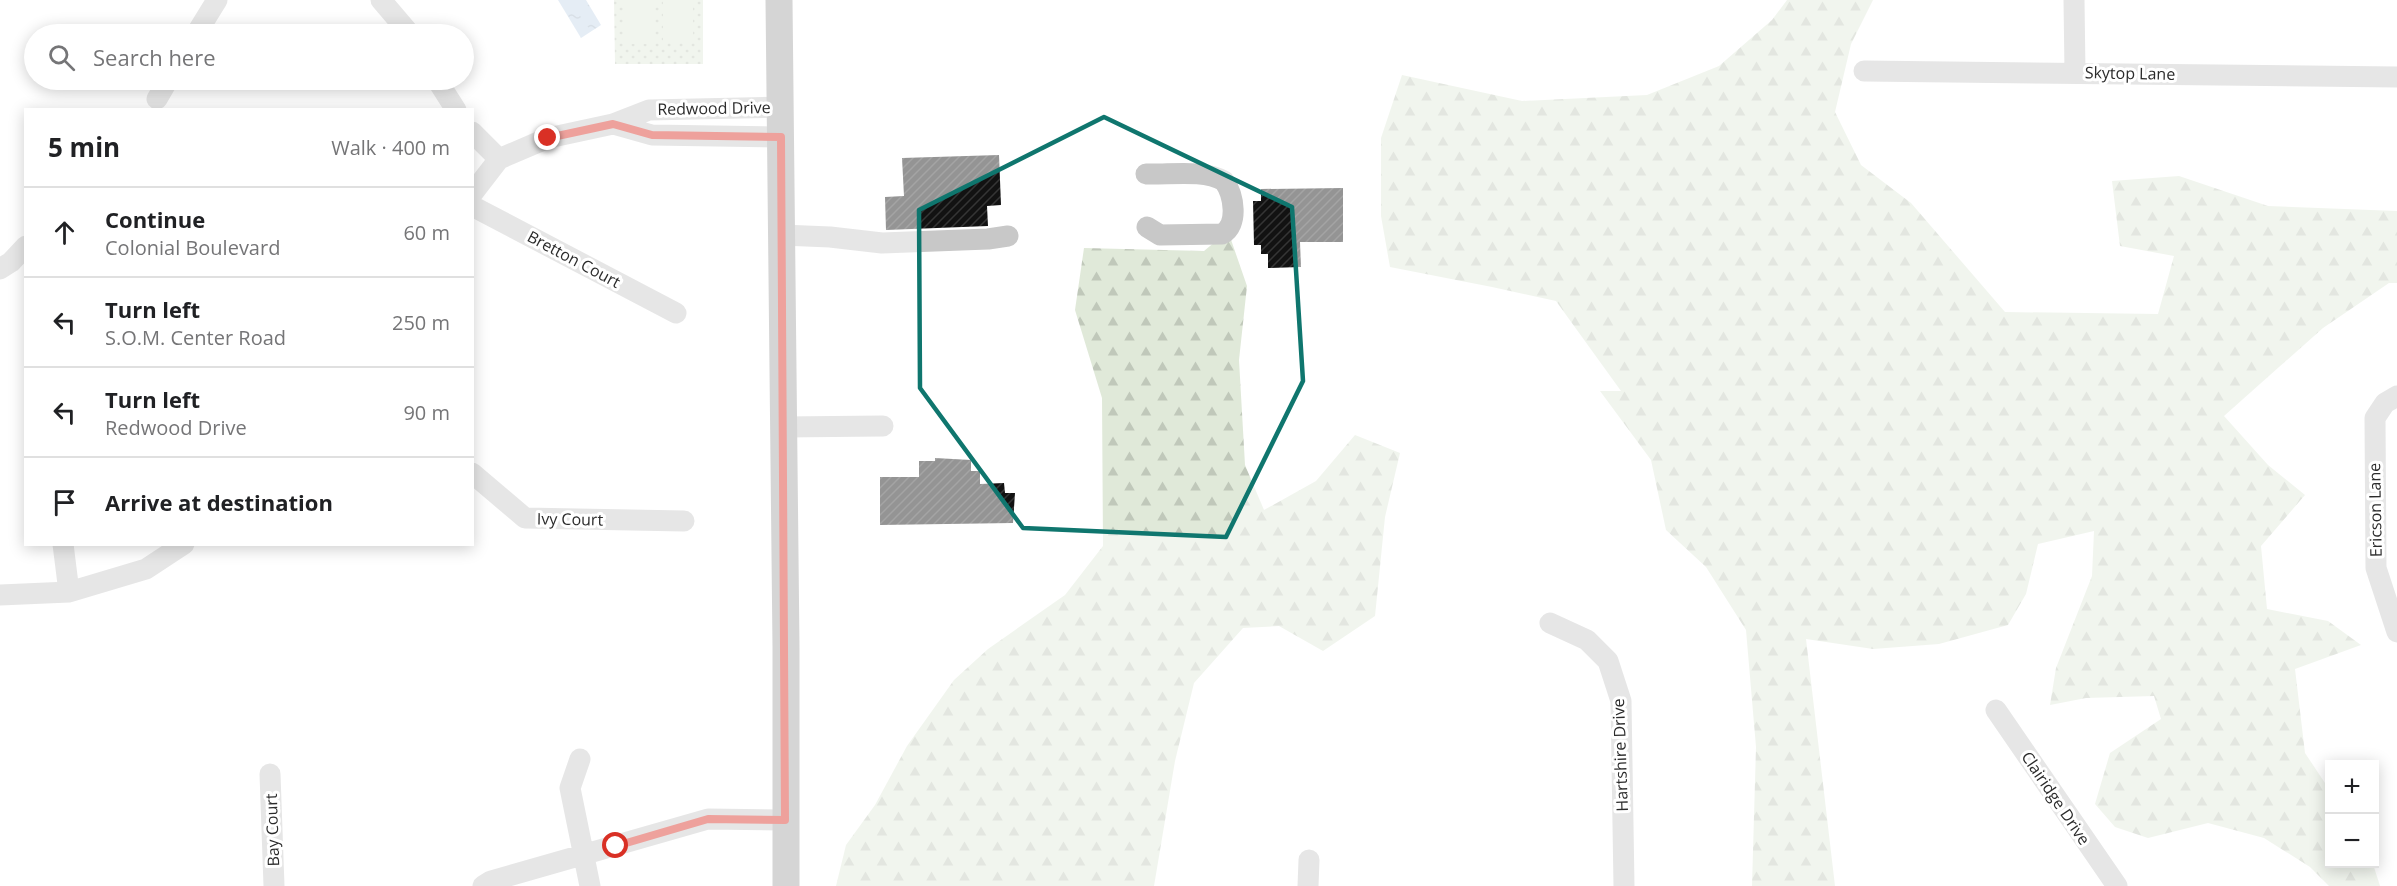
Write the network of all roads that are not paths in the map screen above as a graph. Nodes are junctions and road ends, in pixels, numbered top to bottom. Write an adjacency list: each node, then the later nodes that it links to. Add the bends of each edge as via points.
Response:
1 (217, 0): 5 (street)
2 (381, 0): 6 (street)
3 (779, 0): 13 (main road)
4 (2074, 0): 8 (street)
5 (202, 24)
6 (401, 24)
7 (1864, 71): 8 (street, Skytop Lane)
8 (2075, 72): 9 (street, Skytop Lane)
9 (2397, 78)
10 (162, 90): 12 (street)
11 (443, 90): 14 (street)
12 (156, 99)
13 (781, 106): 15 (street, Redwood Drive, via 649,110); 17 (main road)
14 (455, 108)
15 (613, 124): 17 (street, Redwood Drive, via 652,135); 18 (street, Redwood Drive, via 548,138)
16 (474, 134): 18 (street)
17 (781, 137): 23 (main road)
18 (499, 159): 20 (street, Redwood Drive)
19 (1146, 174): 22 (street, via 1211,176 1224,181 1233,196 1232,224 1222,234 1160,235)
20 (474, 191)
21 (474, 207): 27 (street, Bretton Court)
22 (1148, 227)
23 (782, 235): 24 (street, via 882,243); 30 (main road)
24 (1008, 236)
25 (24, 248): 26 (street)
26 (0, 269)
27 (676, 313)
28 (2397, 396): 38 (street, Ericson Lane, via 2385,403 2374,418 2376,568)
29 (883, 426): 30 (street)
30 (783, 427): 42 (main road)
31 (474, 475): 32 (street, Ivy Court, via 525,518)
32 (684, 521)
33 (63, 546): 35 (street)
34 (181, 546): 35 (street, via 146,569)
35 (69, 592): 36 (street)
36 (0, 596)
37 (1550, 623): 50 (street, Hartshire Drive, via 1587,640 1608,661 1621,701)
38 (2397, 632)
39 (1996, 710): 51 (street, Clairidge Drive)
40 (580, 759): 43 (street, via 570,788)
41 (270, 774): 45 (street, Bay Court)
42 (785, 820): 43 (street, via 708,819); 48 (main road)
43 (582, 855): 46 (street); 47 (street)
44 (1309, 860): 49 (street)
45 (274, 886)
46 (483, 886)
47 (590, 886)
48 (786, 886)
49 (1308, 886)
50 (1624, 886)
51 (2117, 886)

